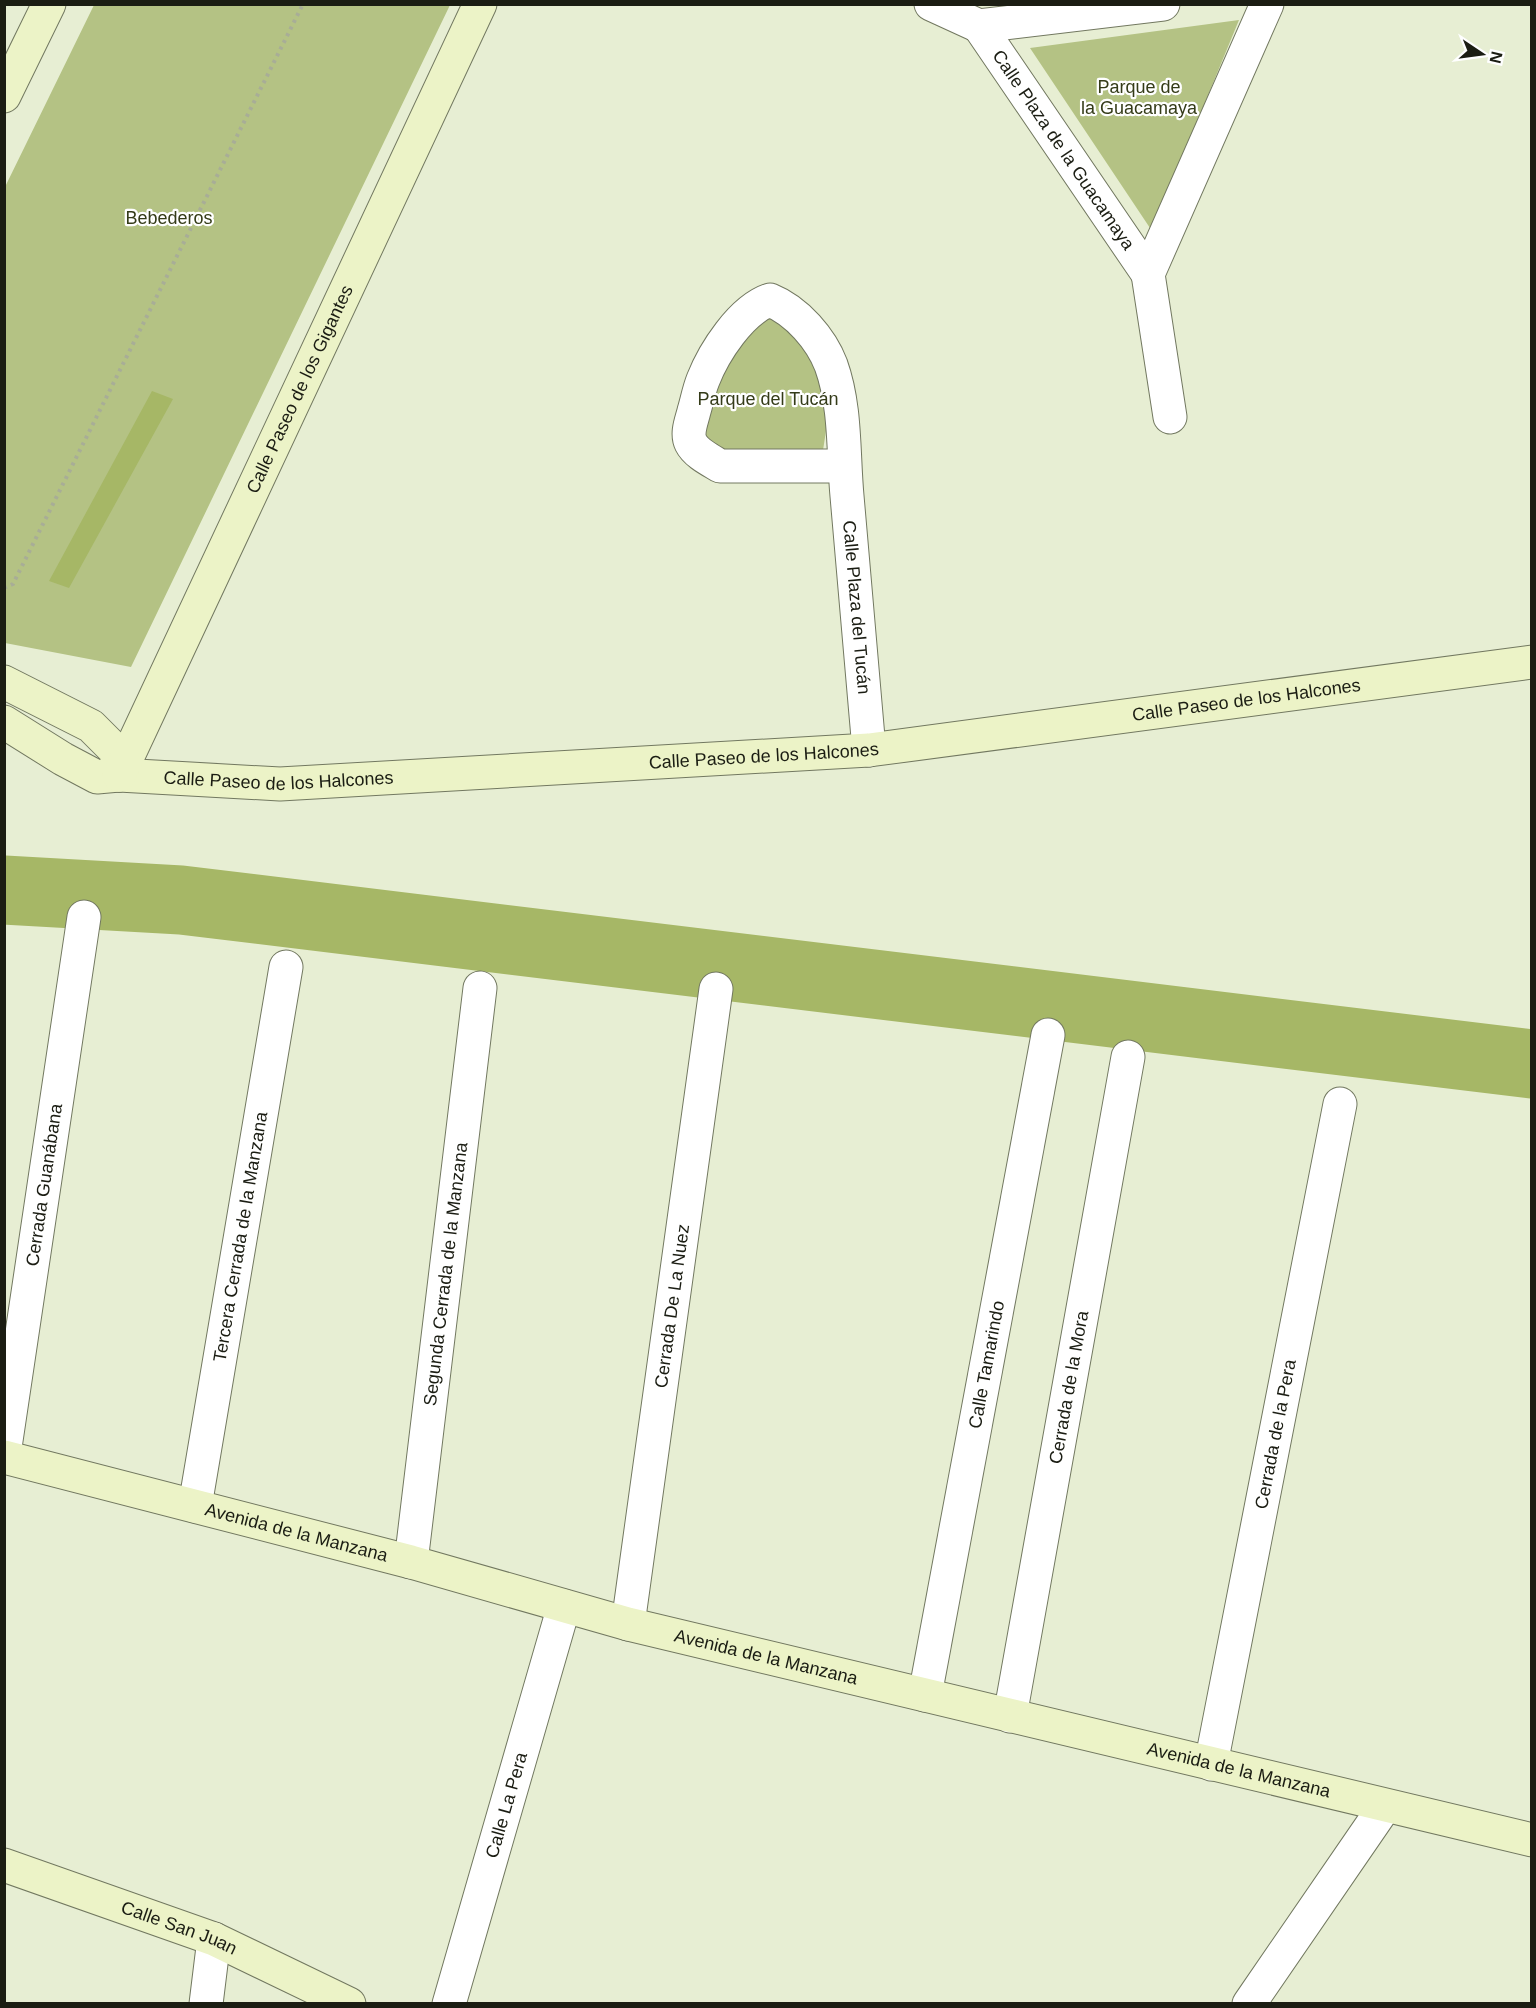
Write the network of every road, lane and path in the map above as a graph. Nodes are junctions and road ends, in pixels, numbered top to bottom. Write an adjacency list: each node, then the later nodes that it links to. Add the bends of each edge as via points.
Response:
1 (49, 4): 8 (street)
2 (303, 4): 12 (path, via 13,584)
3 (480, 4): 17 (street, Calle Paseo de los Gigantes)
4 (931, 4): 7 (street)
5 (1163, 4): 7 (street, Calle Plaza de la Guacamaya)
6 (1267, 4): 9 (street, Calle Plaza de la Guacamaya)
7 (979, 26): 9 (street, Calle Plaza de la Guacamaya)
8 (4, 96)
9 (1148, 274): 10 (street, Calle Plaza de la Guacamaya)
10 (1170, 417)
11 (844, 466): 11 (street, Calle Plaza del Tucán, via 841,398 830,363 797,317 770,300 749,312 717,351 702,380 689,430 690,442 720,466); 16 (street, Calle Plaza del Tucán)
12 (4, 588)
13 (1532, 662): 16 (street, Calle Paseo de los Halcones)
14 (4, 682): 17 (street, via 92,726 116,751)
15 (4, 722): 17 (street, Calle Paseo de los Halcones, via 97,777)
16 (869, 750): 17 (street, Calle Paseo de los Halcones, via 280,784)
17 (119, 775)
18 (84, 917): 25 (street, Cerrada Guanábana)
19 (286, 968): 26 (street, Tercera Cerrada de la Manzana)
20 (480, 988): 27 (street, Segunda Cerrada de la Manzana)
21 (716, 989): 29 (street, Cerrada De La Nuez)
22 (1048, 1035): 30 (street, Calle Tamarindo)
23 (1128, 1057): 31 (street, Cerrada de la Mora)
24 (1340, 1104): 32 (street, Cerrada de la Pera)
25 (4, 1456): 26 (street, Avenida de la Manzana)
26 (195, 1506): 27 (street, Avenida de la Manzana)
27 (411, 1562): 28 (street, Avenida de la Manzana)
28 (564, 1606): 29 (street, Avenida de la Manzana); 39 (street, Calle La Pera)
29 (628, 1624): 30 (street, Avenida de la Manzana)
30 (925, 1695): 31 (street, Avenida de la Manzana)
31 (1010, 1716): 32 (street, Avenida de la Manzana)
32 (1212, 1764): 33 (street, Avenida de la Manzana)
33 (1385, 1806): 34 (street, Avenida de la Manzana); 40 (street)
34 (1532, 1840)
35 (4, 1865): 36 (street, Calle San Juan)
36 (214, 1939): 37 (street); 38 (street, Calle San Juan)
37 (206, 2004)
38 (349, 2004)
39 (449, 2004)
40 (1250, 2004)

